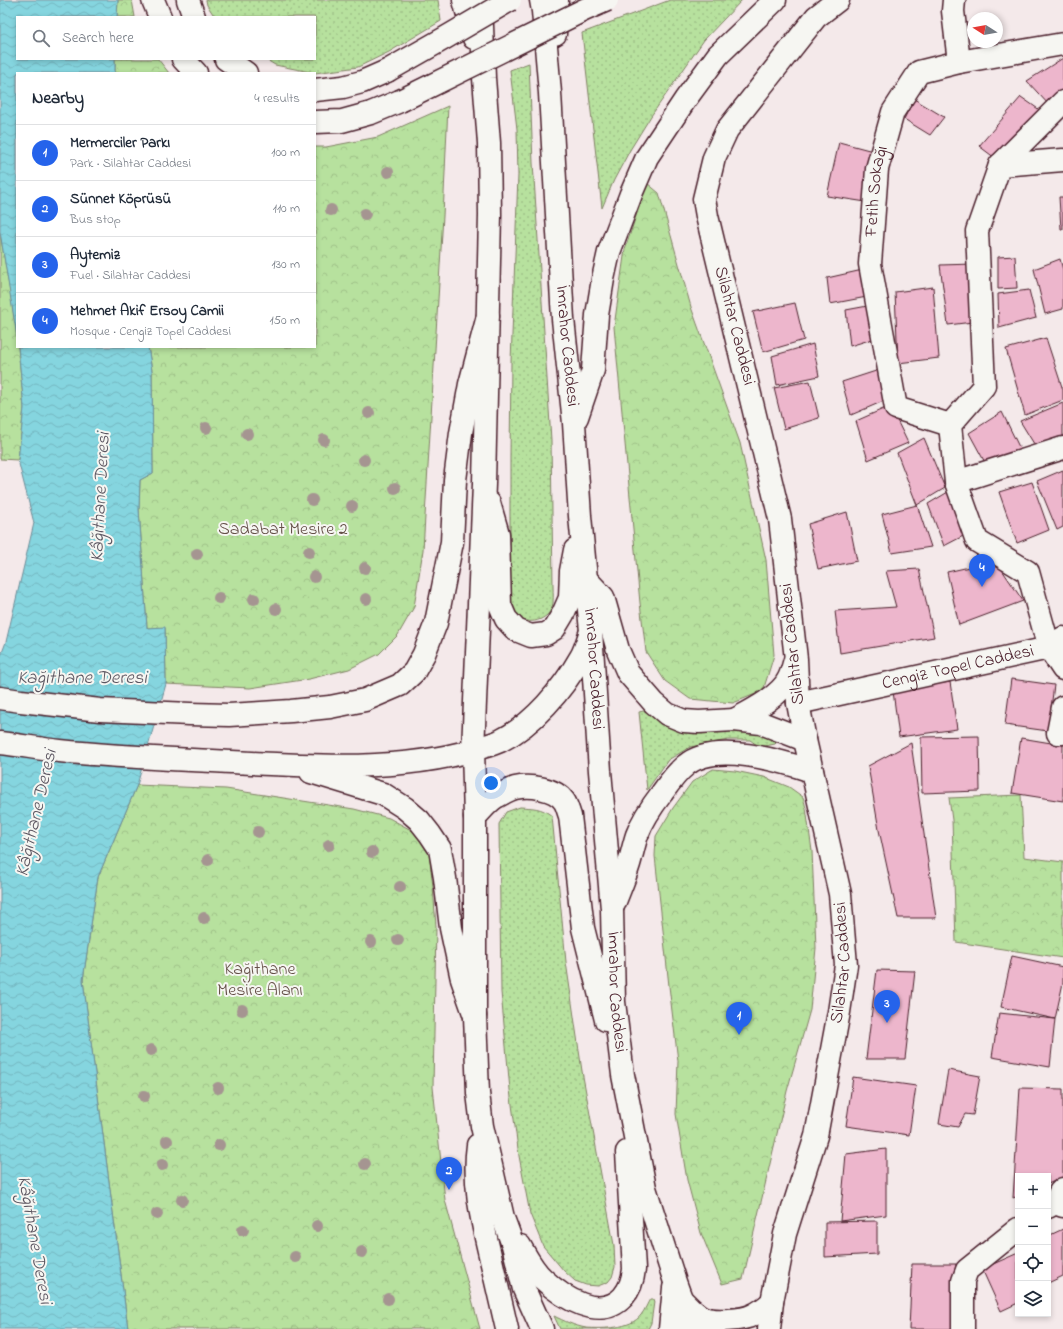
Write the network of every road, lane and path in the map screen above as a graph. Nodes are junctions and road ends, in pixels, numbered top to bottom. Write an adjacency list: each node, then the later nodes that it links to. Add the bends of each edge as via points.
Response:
1 (153, 0): 12 (main road)
2 (188, 0): 13 (main road)
3 (464, 0): 20 (main road)
4 (481, 0): 20 (main road)
5 (510, 0): 21 (main road, bridge, via 387,71 362,82)
6 (541, 0): 22 (main road, İmrahor Caddesi)
7 (557, 0): 22 (main road)
8 (607, 0): 24 (main road, bridge, via 400,101 342,121)
9 (775, 0): 28 (main road, via 718,55 647,157 609,252 597,315 593,370)
10 (838, 0): 37 (main road, Silahtar Caddesi, via 816,17 726,130 714,158 704,198 780,519)
11 (954, 0): 17 (main road, via 952,11)
12 (160, 16)
13 (194, 16)
14 (1063, 44): 17 (main road, Fetih Sokağı)
15 (184, 60): 18 (main road)
16 (227, 60): 19 (main road)
17 (959, 62): 29 (main road, Fetih Sokağı, via 919,72 893,112 877,169 870,264 896,408)
18 (195, 72)
19 (245, 72)
20 (484, 78): 27 (main road, via 489,143)
21 (316, 90)
22 (550, 93): 28 (main road, İmrahor Caddesi, via 563,319)
23 (1063, 102): 26 (main road)
24 (316, 122)
25 (1063, 160): 26 (main road)
26 (1000, 165): 29 (main road, via 977,231 984,386)
27 (488, 316): 32 (main road); 39 (main road, via 470,384 461,433 455,480 452,542 436,623 414,672 400,685 365,700 330,707 229,715 100,710)
28 (574, 423): 33 (main road, İmrahor Caddesi)
29 (950, 425): 31 (main road, Cengiz Topel Caddesi)
30 (1063, 448): 31 (main road)
31 (956, 482): 36 (main road, Cengiz Topel Caddesi, via 977,541 1028,572)
32 (484, 484): 33 (main road, via 498,534 500,605 506,619 516,630 531,636 546,634 554,628 570,598 571,571); 46 (main road)
33 (580, 516): 34 (main road, İmrahor Caddesi)
34 (586, 580): 35 (main road, İmrahor Caddesi); 42 (main road, via 603,597 618,650 628,673 654,703 667,714 684,721)
35 (591, 631): 46 (main road, via 569,676 547,704 530,720 500,741); 50 (main road, İmrahor Caddesi)
36 (1056, 643): 38 (main road); 40 (main road, Cengiz Topel Caddesi)
37 (796, 659): 40 (main road, Silahtar Caddesi); 42 (main road, via 789,679 777,693)
38 (1063, 669)
39 (0, 698)
40 (798, 703): 44 (main road, Silahtar Caddesi)
41 (1063, 707): 43 (main road, via 1058,733)
42 (734, 720): 44 (main road, via 761,723)
43 (1063, 734)
44 (805, 740): 48 (main road, Silahtar Caddesi)
45 (0, 743): 47 (main road, via 60,751)
46 (473, 750): 47 (main road, via 428,760 385,764); 49 (main road)
47 (285, 765): 51 (main road, via 383,794 405,808 423,825 440,849 460,972)
48 (812, 771): 50 (main road, via 750,755 722,753 704,756 686,764 667,785 637,835 629,865); 57 (main road, Silahtar Caddesi, via 840,894 846,965 816,1136 785,1234)
49 (475, 817): 51 (main road); 52 (main road, via 494,798 516,788 545,789 557,794 564,801 570,816 583,928)
50 (612, 909): 52 (main road, İmrahor Caddesi, via 614,1002)
51 (475, 1016): 53 (main road)
52 (622, 1075): 54 (main road, via 634,1269 633,1281 626,1294 608,1307 597,1308 583,1305 565,1296 532,1267); 56 (main road, İmrahor Caddesi, via 646,1188)
53 (482, 1126): 54 (main road); 58 (main road, via 477,1153 477,1184 482,1224)
54 (503, 1218): 59 (main road, via 524,1289)
55 (1015, 1231): 63 (main road, via 966,1270 963,1281)
56 (678, 1290): 57 (main road, via 692,1310 704,1318 718,1321 752,1316); 60 (main road); 61 (main road, İmrahor Caddesi)
57 (772, 1302): 62 (main road, Silahtar Caddesi)
58 (507, 1329)
59 (542, 1329)
60 (670, 1329)
61 (692, 1329)
62 (769, 1329)
63 (963, 1329)

